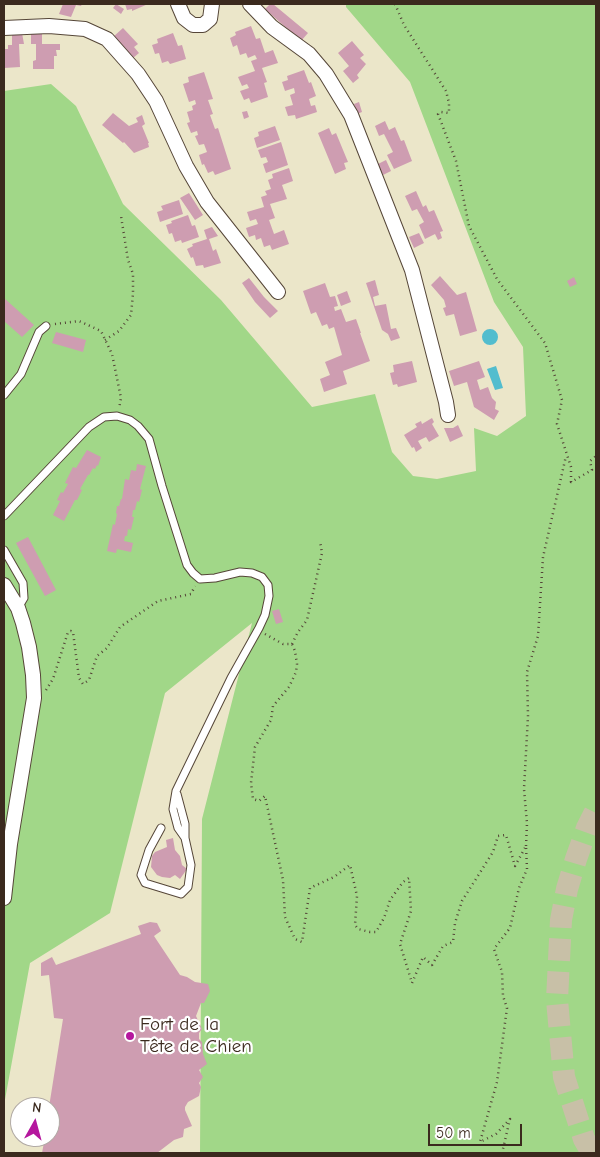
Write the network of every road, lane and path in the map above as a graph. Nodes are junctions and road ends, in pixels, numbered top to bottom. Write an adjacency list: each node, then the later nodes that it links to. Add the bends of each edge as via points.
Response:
1 (178, 4): 2 (street, via 184,18 193,25 203,25 210,19)
2 (212, 4)
3 (250, 4): 11 (street, via 272,27 309,54 326,74 351,115 412,270)
4 (395, 4): 13 (path, via 404,25 446,91 449,113 438,114 456,161 469,226 497,279 545,343 562,400 557,424)
5 (4, 28): 7 (street, via 49,26 85,29 107,39 138,74 156,101 186,166 207,202)
6 (121, 216): 9 (path, via 132,274 131,316 119,331)
7 (278, 292)
8 (46, 326): 9 (path, via 79,321 101,331); 10 (lane, via 39,332 21,374)
9 (105, 340): 12 (path, via 112,354 121,398)
10 (4, 395)
11 (448, 414)
12 (117, 416): 15 (lane, via 104,417 89,427); 18 (lane, via 130,420 149,439 188,565)
13 (566, 455): 14 (path, via 571,467 571,482 592,470 590,461); 25 (path, via 543,557 538,636 527,672)
14 (596, 456)
15 (4, 516)
16 (320, 541): 22 (path, via 322,554 307,620)
17 (4, 550): 20 (lane, via 23,583 24,598)
18 (200, 578): 21 (lane, via 240,572 262,577 268,585 269,596); 23 (path, via 191,594 158,601 120,627 107,648 97,656 88,680 83,684 79,678 73,632 68,632 53,679 43,694)
19 (4, 585): 20 (street)
20 (18, 608): 23 (street, via 29,646)
21 (259, 628): 22 (path, via 266,636 283,644); 24 (lane, via 176,791 173,809 178,828 185,838 191,865 188,887 181,894 145,882 141,875)
22 (292, 644): 25 (path, via 296,651 296,672 289,687 273,706 271,720 256,747 251,783 253,799 259,801 265,796 283,880 285,917 295,939 302,942 310,888 350,865 357,896 355,925 370,932 376,932 390,900 409,878 411,911 400,944 412,983 423,958 432,965 444,946 453,942 462,901 493,852 498,836 506,835 514,866)
23 (34, 698): 26 (street)
24 (161, 828)
25 (526, 846): 27 (path, via 527,869 510,928 494,950 502,972 506,1008 497,1082 480,1142 496,1134 510,1119)
26 (4, 898)
27 (502, 1153)

